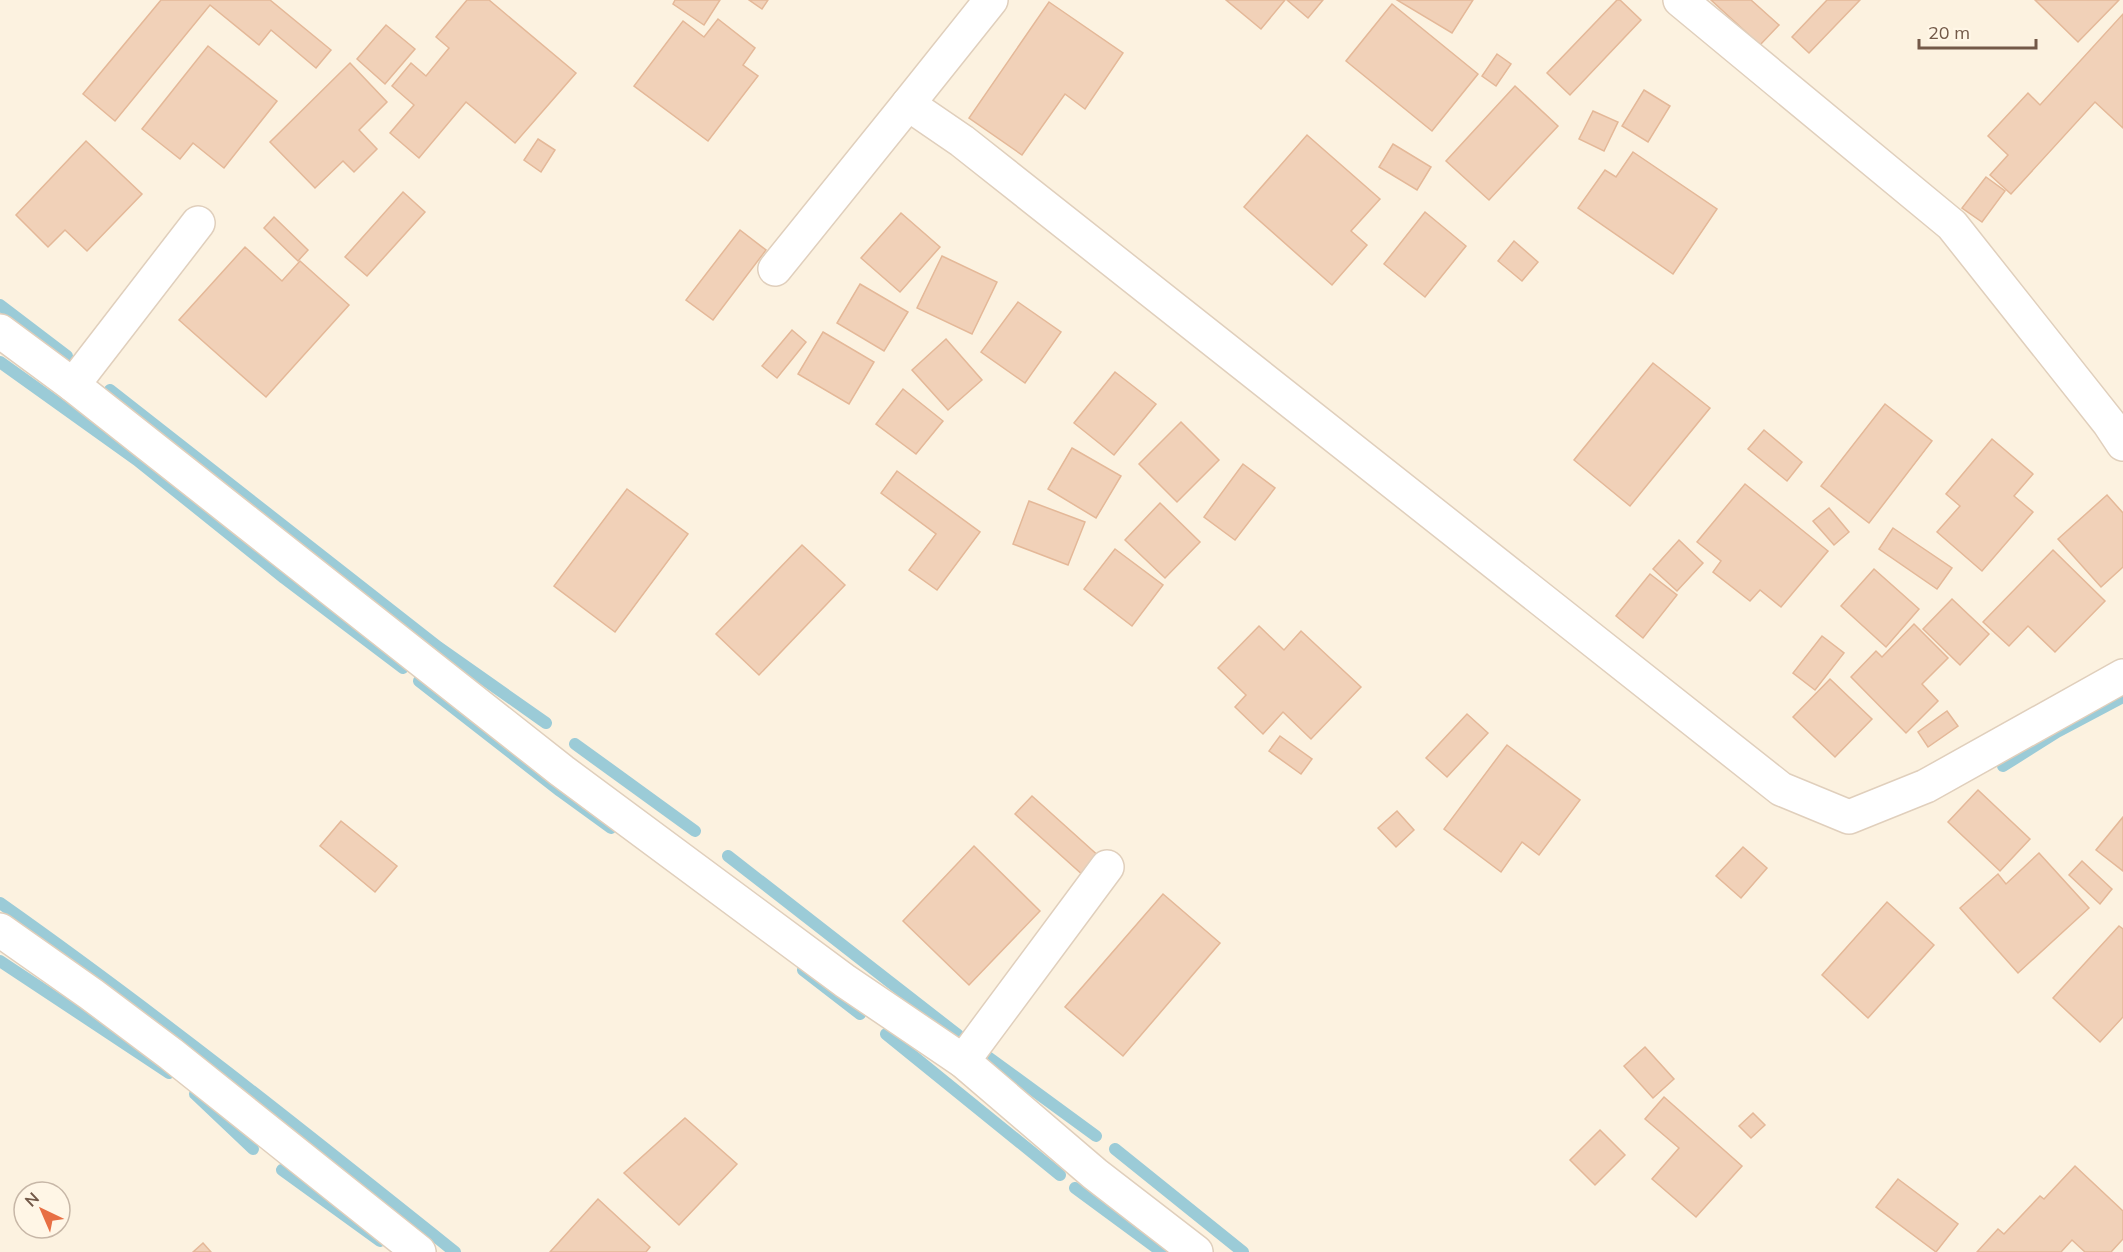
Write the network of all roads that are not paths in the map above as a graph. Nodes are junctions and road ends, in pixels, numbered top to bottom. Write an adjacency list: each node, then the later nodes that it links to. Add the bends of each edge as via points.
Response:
1 (991, 0): 3 (street)
2 (1680, 0): 8 (street, via 1952,225)
3 (909, 104): 5 (street); 9 (street, via 971,148 1781,789 1849,817 1926,786)
4 (198, 223): 7 (street)
5 (775, 269)
6 (0, 331): 7 (street)
7 (73, 386): 12 (street, via 562,771 845,981)
8 (2123, 444)
9 (2123, 676)
10 (1107, 867): 12 (street)
11 (0, 930): 13 (street, via 171,1054)
12 (963, 1061): 14 (street, via 1095,1174)
13 (419, 1252)
14 (1196, 1252)

